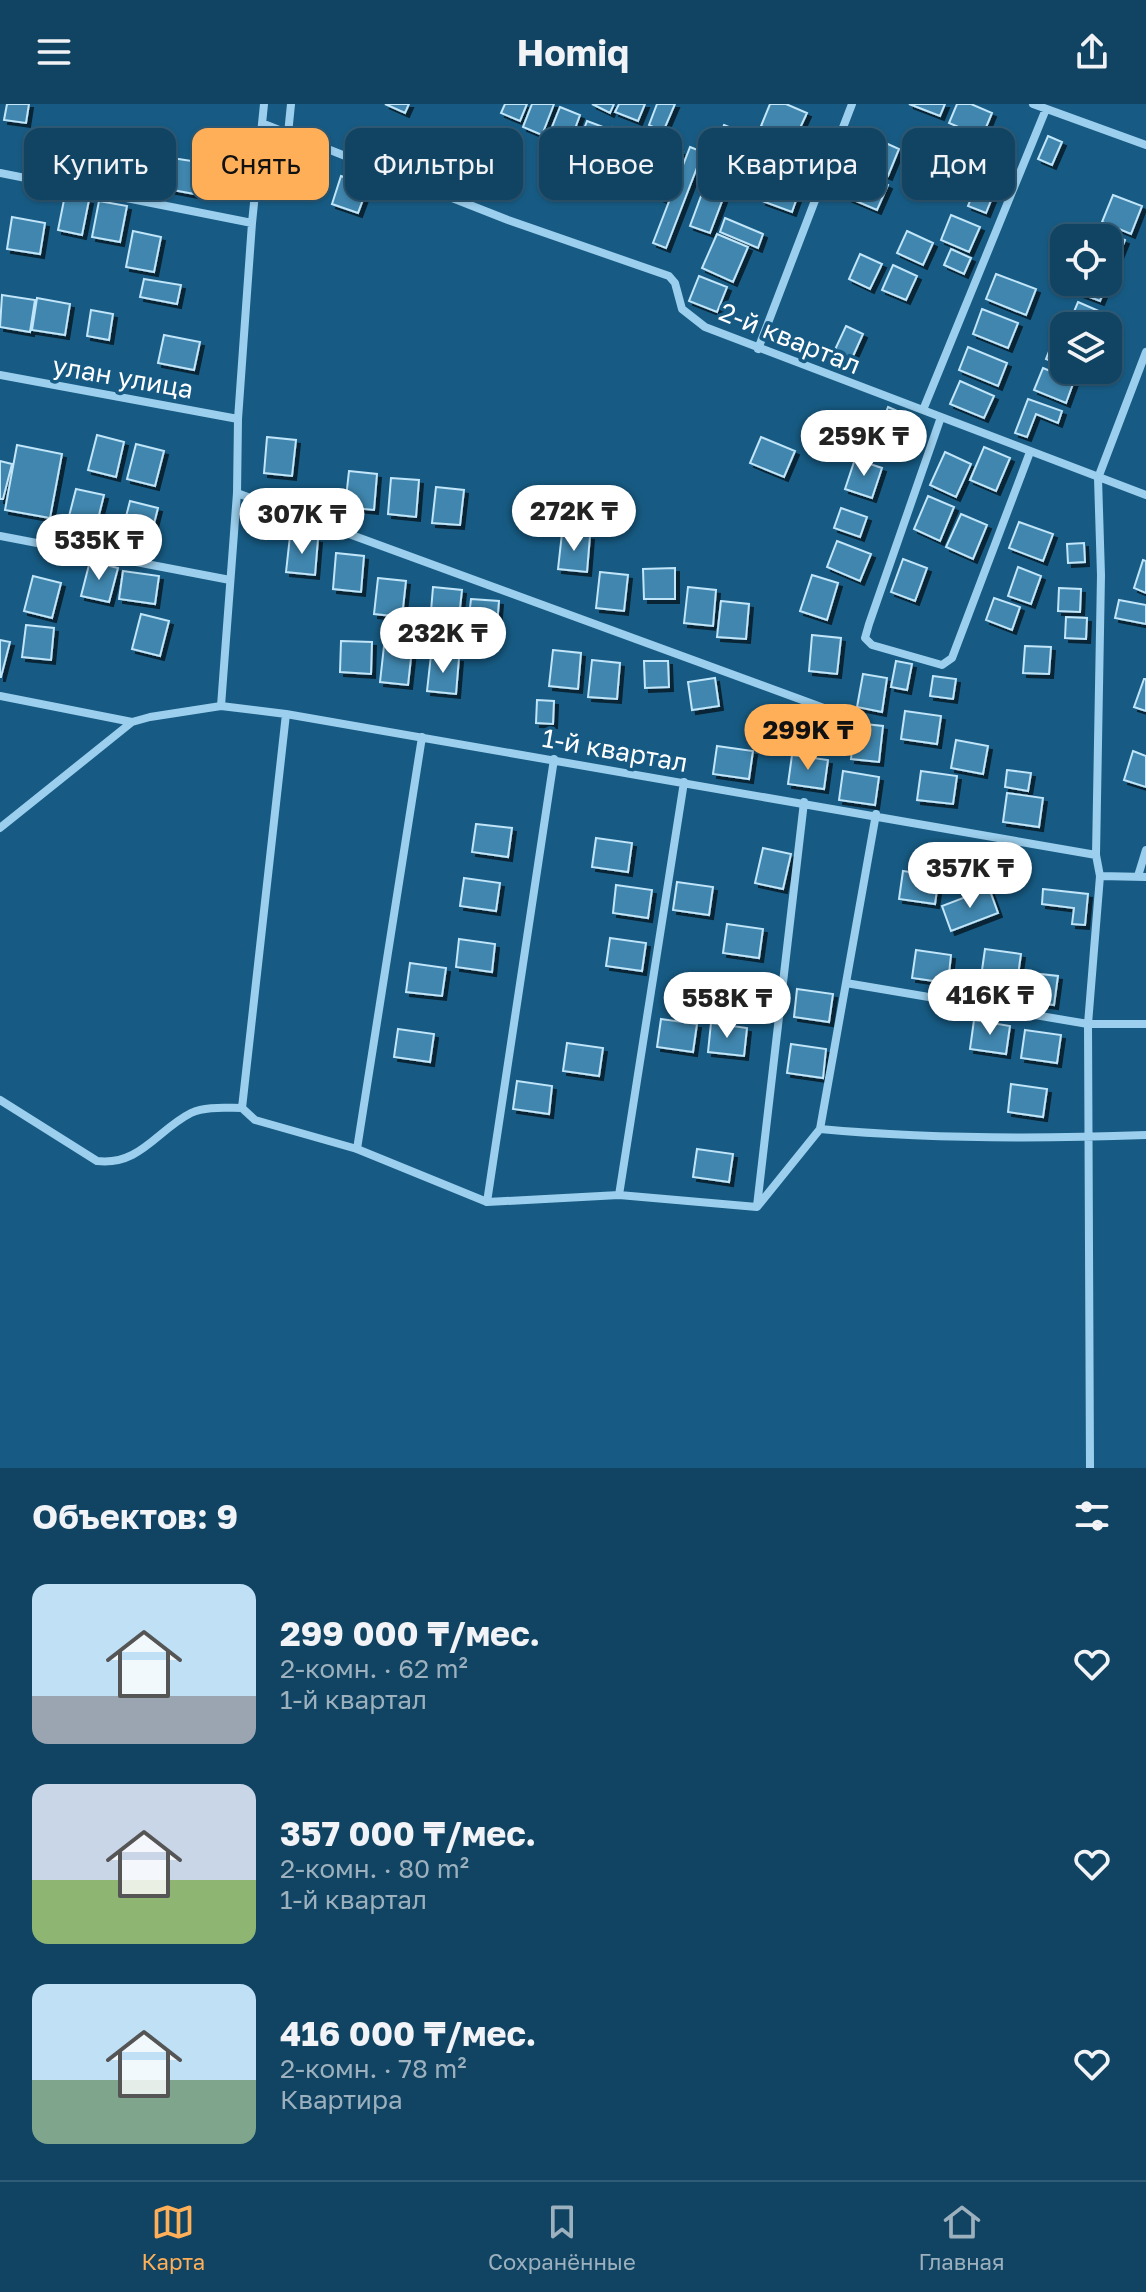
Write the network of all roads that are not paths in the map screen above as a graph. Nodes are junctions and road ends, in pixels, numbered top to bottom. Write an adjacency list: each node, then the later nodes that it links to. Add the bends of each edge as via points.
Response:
1 (264, 104): 6 (street)
2 (291, 104): 8 (street)
3 (852, 104): 13 (street)
4 (1033, 104): 5 (street)
5 (1046, 109): 9 (street); 16 (street)
6 (264, 124): 7 (street, 2-й квартал); 12 (street)
7 (274, 128)
8 (289, 128)
9 (1146, 145)
10 (329, 150): 13 (street, 2-й квартал, via 669,276 688,316)
11 (0, 173): 12 (street)
12 (252, 223): 18 (street)
13 (758, 349): 16 (street, 2-й квартал)
14 (1146, 352): 20 (street)
15 (0, 375): 18 (street, улан улица)
16 (923, 410): 17 (street, 2-й квартал)
17 (941, 417): 19 (street, 2-й квартал); 19 (street, via 869,624 865,638 872,645 942,665 952,658)
18 (238, 419): 21 (street)
19 (1030, 452): 20 (street, 2-й квартал)
20 (1098, 478): 22 (street, 2-й квартал); 37 (street)
21 (237, 493): 24 (street); 28 (street)
22 (1146, 495)
23 (0, 536): 24 (street)
24 (230, 580): 26 (street)
25 (0, 696): 29 (street)
26 (221, 706): 27 (street, 1-й квартал); 29 (street, 1-й квартал)
27 (286, 714): 30 (street, 1-й квартал); 44 (street)
28 (843, 715)
29 (132, 722): 35 (street)
30 (422, 737): 31 (street, 1-й квартал); 48 (street)
31 (554, 759): 32 (street, 1-й квартал); 50 (street)
32 (684, 782): 33 (street, 1-й квартал); 49 (street)
33 (804, 802): 34 (street, 1-й квартал); 51 (street)
34 (876, 814): 37 (street, 1-й квартал); 40 (street)
35 (0, 828)
36 (1146, 850): 39 (street)
37 (1096, 855): 38 (street)
38 (1100, 876): 39 (street); 41 (street)
39 (1142, 877)
40 (846, 983): 41 (street); 45 (street)
41 (1088, 1024): 42 (street); 47 (street)
42 (1146, 1024)
43 (0, 1100): 44 (street, via 97,1161 114,1163 144,1149 189,1114)
44 (242, 1108): 48 (street, via 255,1120)
45 (820, 1129): 47 (street); 51 (street)
46 (1146, 1135): 47 (street)
47 (1087, 1137): 52 (street)
48 (357, 1149): 50 (street)
49 (619, 1195): 50 (street); 51 (street)
50 (487, 1202)
51 (757, 1207)
52 (1090, 1468)

